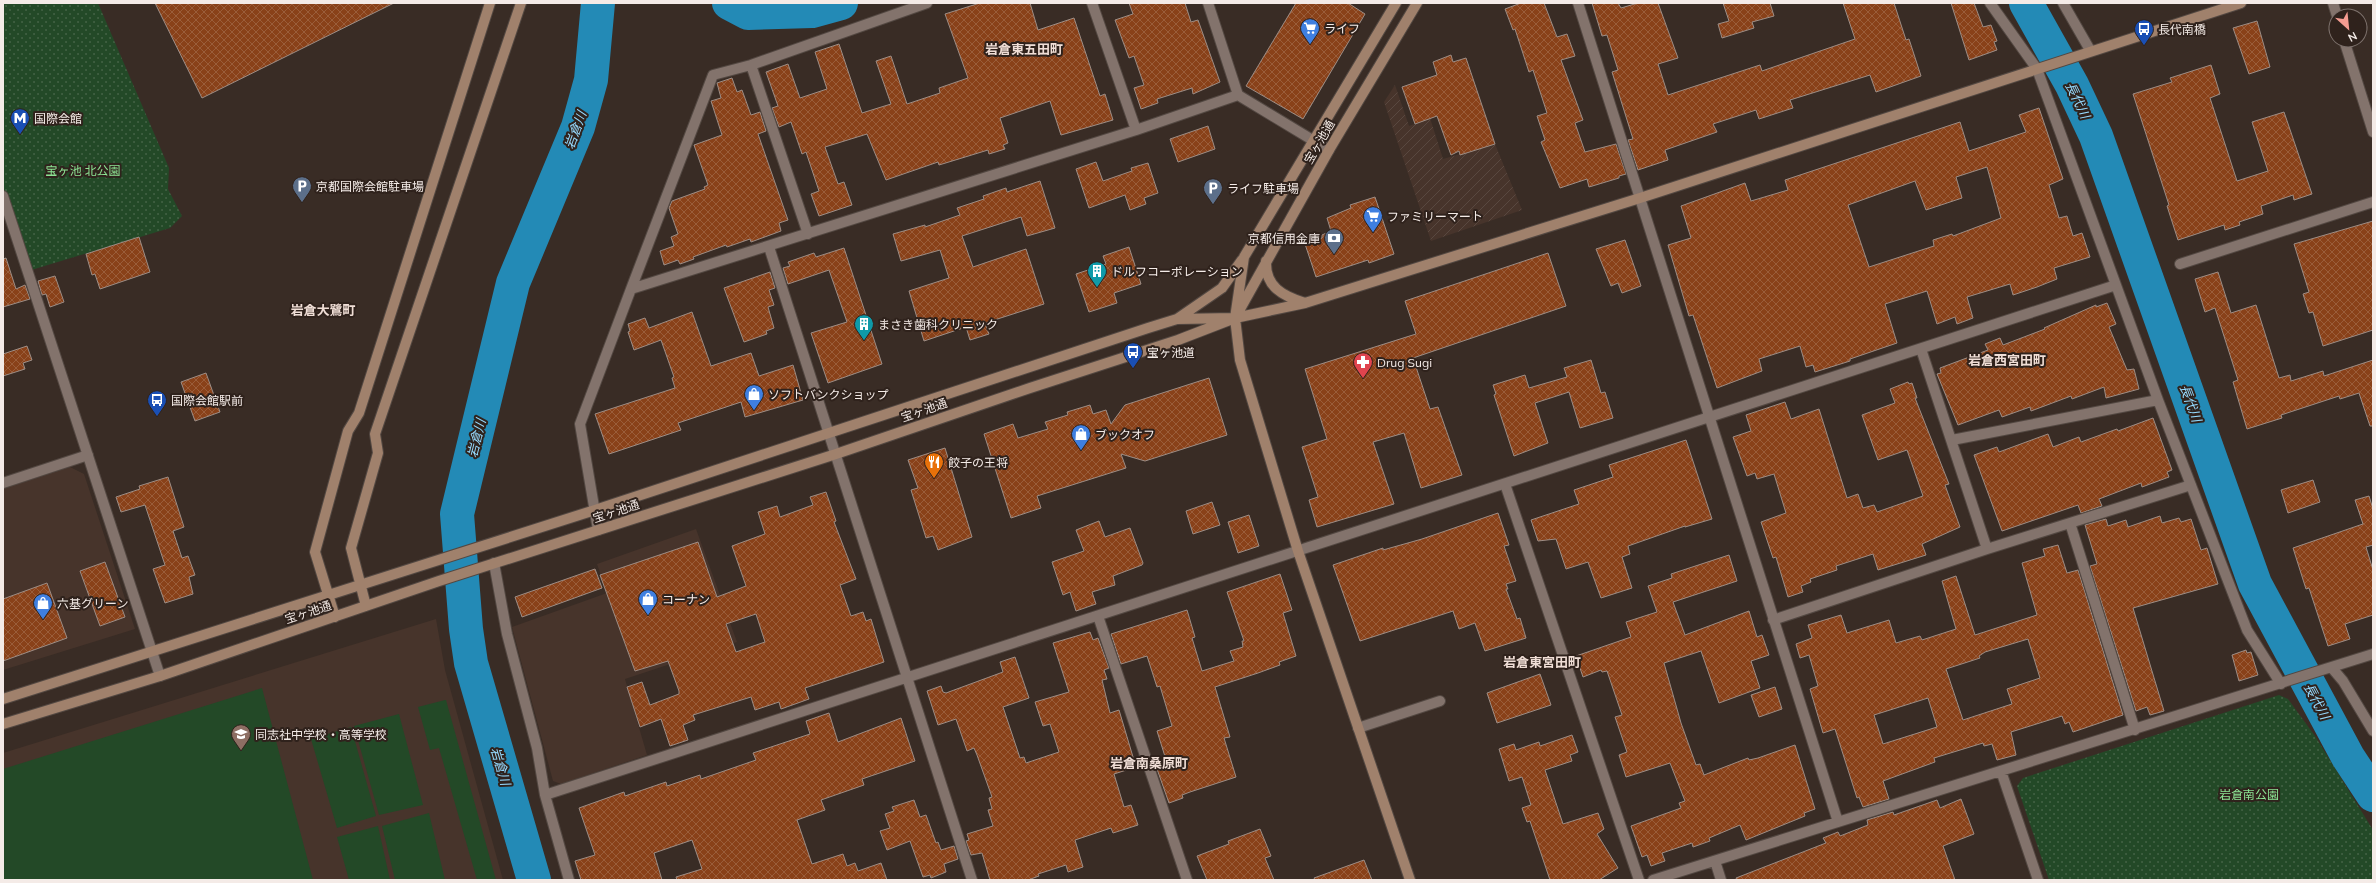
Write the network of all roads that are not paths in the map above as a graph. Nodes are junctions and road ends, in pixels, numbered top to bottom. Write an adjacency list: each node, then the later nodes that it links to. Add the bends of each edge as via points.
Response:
1 (490, 3): 51 (street, via 359,413 348,431 315,552)
2 (521, 3): 50 (street, via 375,434 378,453 351,548)
3 (927, 3): 14 (street)
4 (1092, 3): 17 (street)
5 (1208, 3): 16 (street)
6 (1396, 3): 19 (street, 宝ヶ池通)
7 (1417, 3): 20 (street, 宝ヶ池通)
8 (1578, 3): 22 (street)
9 (1990, 3): 15 (street)
10 (2063, 3): 13 (street)
11 (2241, 3): 13 (street)
12 (2347, 48): 18 (street)
13 (2090, 50): 15 (street)
14 (751, 65): 24 (street); 30 (street, via 713,75)
15 (2037, 69): 22 (street); 29 (street)
16 (1238, 95): 17 (street); 19 (street)
17 (1136, 130): 24 (street)
18 (2373, 132)
19 (1313, 140): 20 (street); 26 (street, 宝ヶ池通)
20 (1329, 150): 27 (street, 宝ヶ池通)
21 (3, 196): 40 (street)
22 (1640, 198): 31 (street); 36 (street)
23 (2373, 202): 28 (street)
24 (808, 234): 25 (street)
25 (769, 247): 30 (street); 37 (street)
26 (1244, 257): 32 (street, 宝ヶ池通); 33 (street, via 1222,288)
27 (1266, 261): 31 (street, via 1265,269 1276,291); 32 (street, 宝ヶ池通)
28 (2180, 264)
29 (2116, 285): 34 (street); 35 (street)
30 (631, 289): 44 (street, via 580,424)
31 (1305, 303): 32 (street)
32 (1235, 318): 33 (street, 宝ヶ池通); 39 (street, 宝ヶ池通, via 1178,340); 48 (street, via 1240,360)
33 (1177, 320): 37 (street, 宝ヶ池通)
34 (1921, 349): 36 (street); 38 (street)
35 (2158, 400): 38 (street); 43 (street)
36 (1709, 418): 42 (street); 55 (street)
37 (830, 433): 39 (street); 44 (street, 宝ヶ池通)
38 (1952, 440): 47 (street)
39 (836, 454): 46 (street, 宝ヶ池通); 60 (street)
40 (88, 455): 41 (street); 56 (street)
41 (3, 482)
42 (1505, 484): 48 (street); 76 (street)
43 (2191, 485): 45 (street); 61 (street, via 2247,630)
44 (595, 510): 46 (street); 50 (street, 宝ヶ池通)
45 (2070, 523): 47 (street); 66 (street)
46 (598, 530): 49 (street, 宝ヶ池通)
47 (1987, 549): 55 (street)
48 (1298, 551): 53 (street); 65 (street)
49 (490, 564): 52 (street, 宝ヶ池通); 69 (street, via 537,748)
50 (360, 585): 51 (street, 宝ヶ池通); 52 (street)
51 (329, 595): 54 (street); 56 (street, 宝ヶ池通)
52 (366, 606): 54 (street, 宝ヶ池通)
53 (1098, 616): 60 (street); 74 (street)
54 (335, 617): 59 (street, 宝ヶ池通)
55 (1773, 620): 70 (street)
56 (152, 651): 59 (street); 62 (street, 宝ヶ池通)
57 (2373, 654): 58 (street)
58 (2327, 669): 61 (street); 67 (street, via 2343,681)
59 (160, 676): 64 (street, 宝ヶ池通)
60 (908, 678): 69 (street); 73 (street)
61 (2282, 684): 66 (street)
62 (3, 699)
63 (1440, 701): 65 (street)
64 (3, 724)
65 (1358, 728): 75 (street)
66 (2135, 730): 68 (street)
67 (2373, 731)
68 (2002, 771): 70 (street); 79 (street)
69 (545, 796): 72 (street)
70 (1838, 822): 71 (street)
71 (1715, 861): 77 (street); 78 (street)
72 (569, 880)
73 (970, 880)
74 (1187, 880)
75 (1410, 880)
76 (1639, 880)
77 (1653, 880)
78 (1721, 880)
79 (2038, 880)

